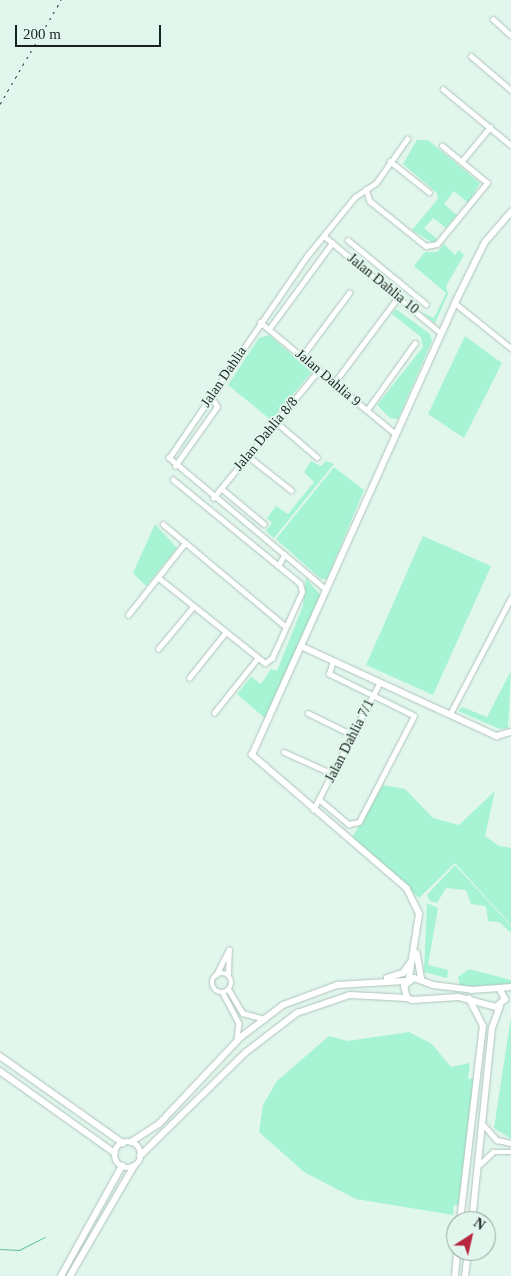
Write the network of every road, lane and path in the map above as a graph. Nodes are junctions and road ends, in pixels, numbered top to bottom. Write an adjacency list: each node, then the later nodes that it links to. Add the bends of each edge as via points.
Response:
1 (492, 19): 2 (street)
2 (511, 35)
3 (471, 56): 5 (street)
4 (443, 89): 6 (street)
5 (511, 90)
6 (490, 128): 8 (street); 11 (street)
7 (407, 139): 10 (street, Jalan Dahlia)
8 (511, 145)
9 (442, 146): 11 (street)
10 (390, 161): 12 (street, Jalan Dahlia, via 376,183); 13 (street)
11 (462, 162): 12 (street, via 485,179 487,188 432,246 426,246 370,201)
12 (366, 189): 15 (street, Jalan Dahlia)
13 (429, 192)
14 (511, 212): 22 (street, via 485,242)
15 (324, 236): 17 (street, Jalan Dahlia 10); 24 (street, Jalan Dahlia)
16 (348, 240): 18 (street)
17 (332, 243): 19 (street, Jalan Dahlia 10); 25 (street)
18 (364, 254): 19 (street); 23 (street, via 424,303)
19 (356, 262): 21 (street, Jalan Dahlia 10)
20 (349, 293): 29 (street)
21 (398, 297): 23 (street, Jalan Dahlia 10); 31 (street)
22 (455, 302): 26 (street); 28 (street)
23 (415, 311): 26 (street, Jalan Dahlia 10)
24 (260, 322): 25 (street, Jalan Dahlia 9); 32 (street, Jalan Dahlia)
25 (269, 329): 29 (street, Jalan Dahlia 9)
26 (441, 333): 35 (street)
27 (415, 343): 33 (street)
28 (511, 348)
29 (302, 356): 30 (street, Jalan Dahlia 9)
30 (319, 370): 31 (street, Jalan Dahlia 9); 34 (street, Jalan Dahlia 8/8)
31 (334, 382): 33 (street, Jalan Dahlia 9)
32 (211, 397): 38 (street, Jalan Dahlia, via 170,453); 38 (street, via 217,407)
33 (367, 410): 35 (street, Jalan Dahlia 9)
34 (276, 422): 36 (street, Jalan Dahlia 8/8); 37 (street)
35 (396, 434): 49 (street)
36 (248, 456): 40 (street, Jalan Dahlia 8/8); 41 (street)
37 (317, 457)
38 (175, 466): 42 (street)
39 (173, 480): 47 (street)
40 (221, 488): 42 (street, Jalan Dahlia 8/8); 44 (street, via 262,523)
41 (291, 490)
42 (214, 498): 44 (street)
43 (163, 524): 45 (street)
44 (254, 530): 46 (street)
45 (185, 543): 48 (street); 53 (street)
46 (284, 554): 47 (street); 49 (street)
47 (278, 566): 53 (street, via 302,587)
48 (159, 578): 51 (street); 52 (street)
49 (326, 589): 55 (street)
50 (511, 598): 64 (street)
51 (193, 607): 54 (street); 56 (street)
52 (128, 615)
53 (285, 626): 57 (street, via 269,662)
54 (226, 634): 57 (street); 59 (street)
55 (301, 646): 58 (street); 70 (street, via 252,755)
56 (158, 649)
57 (257, 659): 62 (street)
58 (333, 661): 60 (street); 61 (street, via 329,674)
59 (189, 678)
60 (380, 682): 61 (street, Jalan Dahlia 7/1); 64 (street)
61 (374, 694): 66 (street, Jalan Dahlia 7/1); 69 (street, via 410,710 413,719 356,825)
62 (214, 713)
63 (308, 713): 66 (street)
64 (450, 714): 65 (street, via 497,736)
65 (511, 732)
66 (353, 735): 68 (street, Jalan Dahlia 7/1)
67 (284, 752): 68 (street)
68 (333, 774): 69 (street, Jalan Dahlia 7/1)
69 (320, 800): 70 (street, Jalan Dahlia 7/1)
70 (313, 810): 71 (street, via 407,888 419,914)
71 (416, 948): 72 (street); 77 (street)
72 (414, 958): 75 (street, via 402,973); 76 (street)
73 (228, 974): 74 (street); 74 (street, via 229,950); 80 (street, via 233,983)
74 (216, 975): 81 (street, via 213,987)
75 (380, 980): 76 (street); 86 (street, via 318,991)
76 (407, 980): 77 (main road); 82 (main road)
77 (422, 980): 79 (main road, via 464,989)
78 (511, 987): 79 (main road)
79 (499, 988): 85 (main road, via 504,992)
80 (229, 990): 81 (street); 86 (street, via 242,1013)
81 (223, 993): 87 (street, via 239,1023)
82 (407, 998): 83 (main road); 96 (street, via 350,994 297,1013 245,1053)
83 (469, 998): 85 (main road); 100 (main road, via 483,1026)
84 (511, 998): 85 (main road)
85 (502, 1004): 90 (main road, via 492,1028)
86 (264, 1019): 87 (street)
87 (236, 1041): 91 (street, via 159,1124)
88 (0, 1056): 92 (street)
89 (0, 1071): 95 (street)
90 (482, 1123): 93 (street, via 497,1140); 97 (main road)
91 (131, 1142): 92 (street); 96 (street)
92 (123, 1143): 95 (street)
93 (511, 1144)
94 (511, 1152): 97 (street, via 493,1152)
95 (115, 1153): 98 (street)
96 (140, 1156): 99 (street)
97 (479, 1165): 101 (main road)
98 (122, 1166): 99 (street); 104 (street)
99 (134, 1166): 105 (street)
100 (461, 1211)
101 (474, 1211)
102 (456, 1261): 106 (main road)
103 (466, 1261): 107 (main road)
104 (61, 1276)
105 (70, 1276)
106 (455, 1276)
107 (464, 1276)

